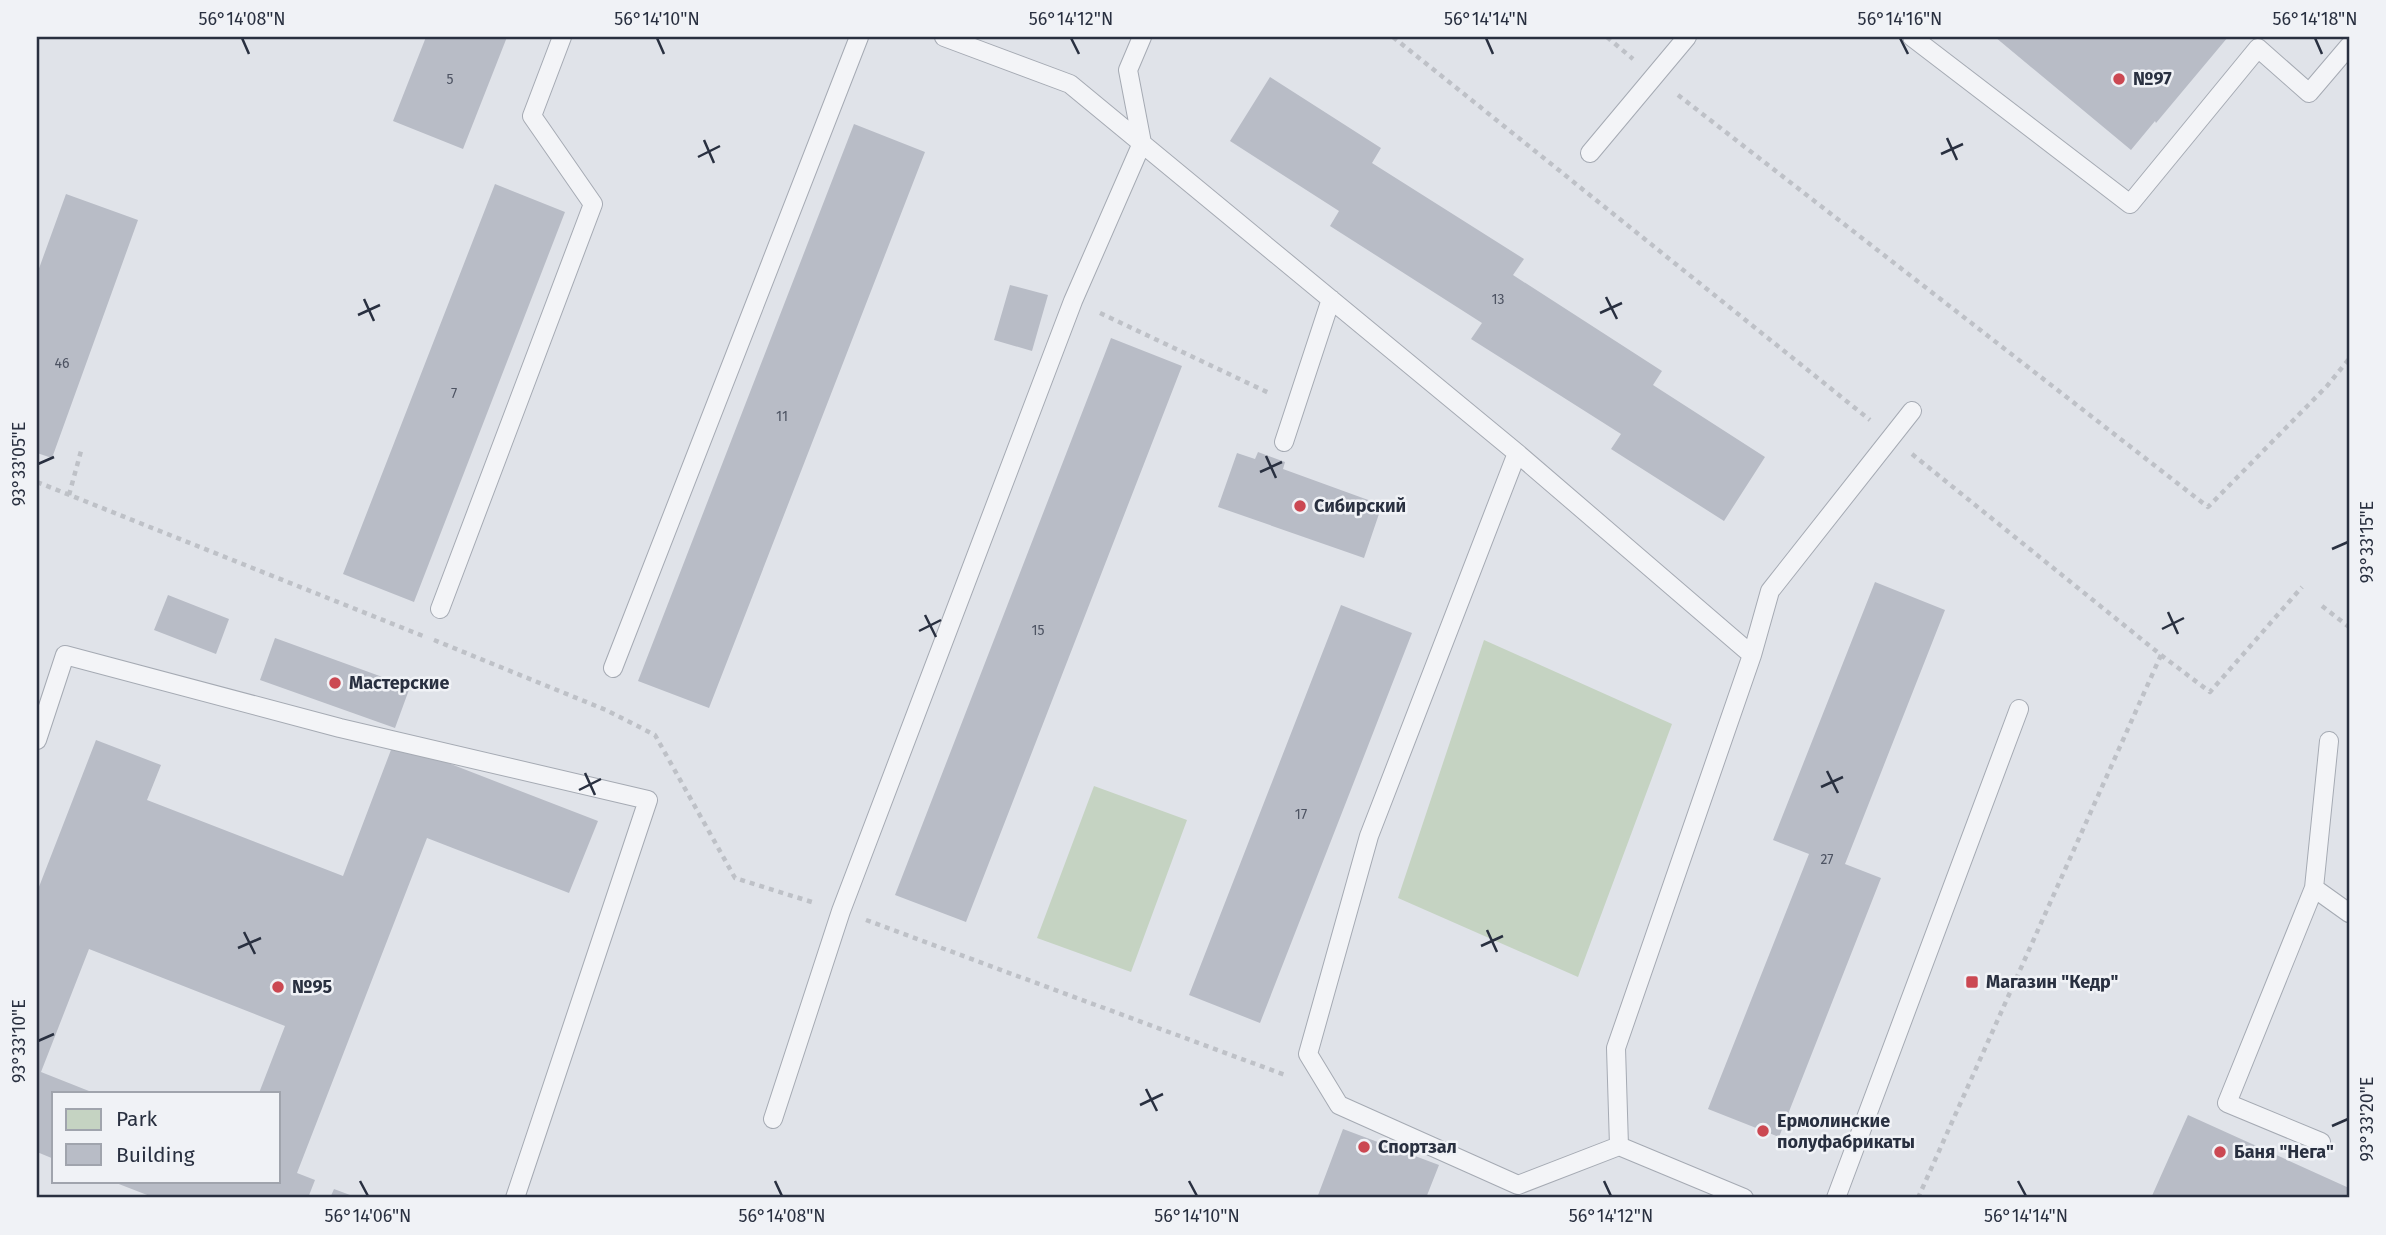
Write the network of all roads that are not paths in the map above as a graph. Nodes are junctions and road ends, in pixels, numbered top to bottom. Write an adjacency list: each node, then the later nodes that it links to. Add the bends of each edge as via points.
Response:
1 (562, 37): 14 (lane, via 532,116 593,204)
2 (859, 37): 16 (lane)
3 (944, 37): 8 (lane, via 1070,84)
4 (1142, 37): 8 (lane, via 1128,69)
5 (1687, 37): 9 (lane)
6 (1912, 37): 7 (lane, via 2130,204 2258,48 2309,93)
7 (2349, 46)
8 (1142, 143): 10 (lane); 22 (lane, via 1073,300 841,911)
9 (1591, 153)
10 (1331, 299): 12 (lane); 13 (lane)
11 (1912, 411): 15 (lane, via 1770,591)
12 (1284, 442)
13 (1517, 453): 15 (lane); 25 (lane, via 1369,836 1308,1054 1339,1105)
14 (440, 609)
15 (1752, 656): 24 (lane, via 1616,1048)
16 (613, 668)
17 (2019, 709): 28 (lane)
18 (37, 740): 26 (lane, via 65,655 340,728 648,800)
19 (2329, 741): 20 (lane)
20 (2314, 888): 21 (lane); 23 (lane, via 2227,1103)
21 (2349, 913)
22 (773, 1119)
23 (2321, 1142)
24 (1619, 1146): 25 (lane); 27 (lane)
25 (1515, 1191)
26 (515, 1198)
27 (1744, 1198)
28 (1836, 1198)

